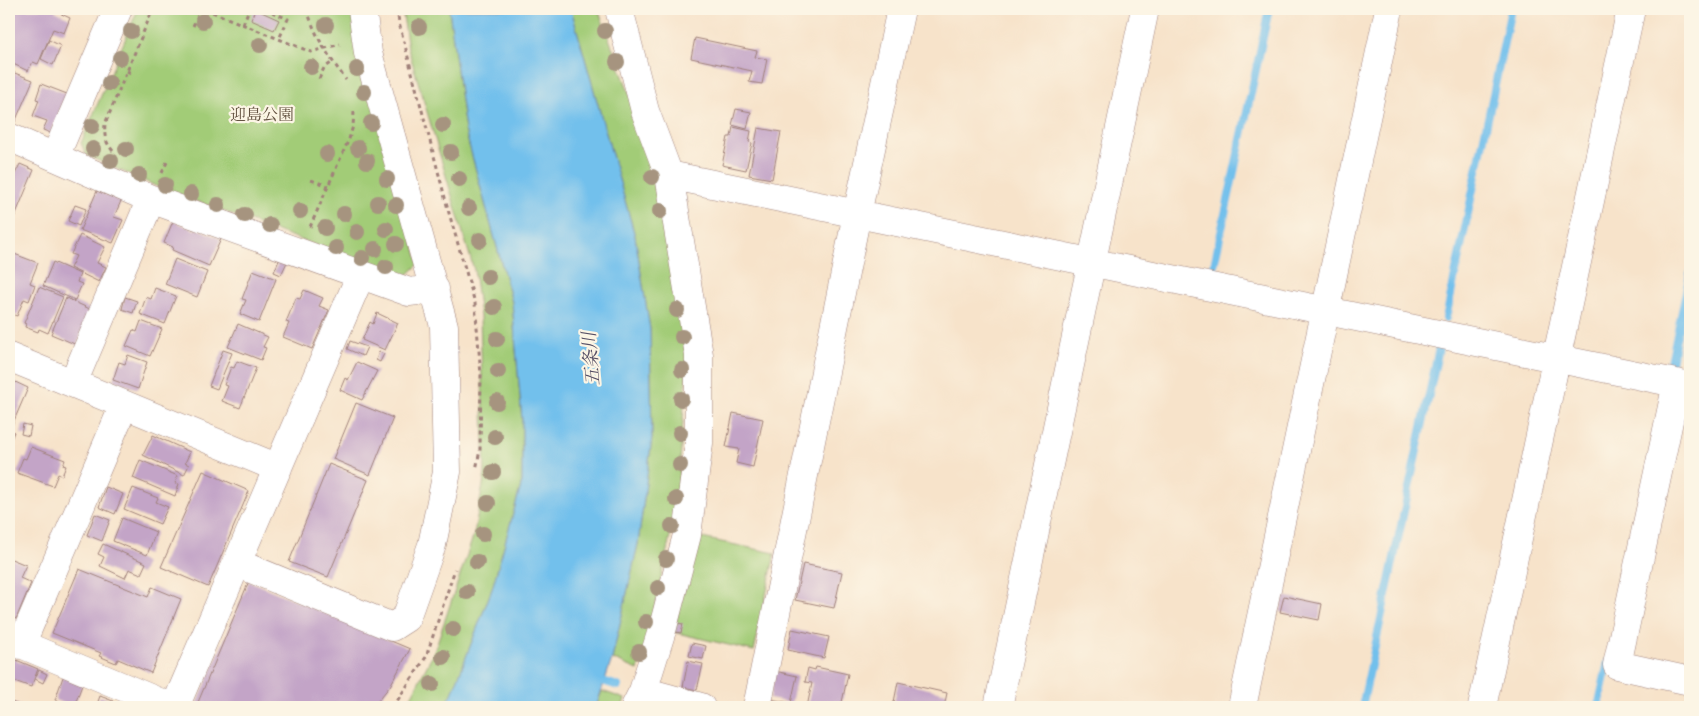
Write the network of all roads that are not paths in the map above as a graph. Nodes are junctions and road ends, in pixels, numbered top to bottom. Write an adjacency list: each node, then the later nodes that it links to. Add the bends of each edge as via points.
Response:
1 (118, 9): 9 (street)
2 (362, 9): 15 (street, via 368,53)
3 (619, 9): 10 (street, via 645,111)
4 (901, 9): 12 (street)
5 (1145, 9): 13 (street)
6 (1389, 9): 16 (street)
7 (1631, 9): 18 (street)
8 (9, 137): 9 (street)
9 (54, 157): 11 (street)
10 (669, 175): 12 (street); 26 (street, via 699,355 699,444 687,535 664,627)
11 (151, 199): 14 (street); 19 (street)
12 (856, 214): 13 (street); 30 (street)
13 (1092, 262): 16 (street); 31 (street)
14 (361, 274): 15 (street, via 409,292); 22 (street)
15 (435, 289): 23 (street, via 444,326 447,472 432,545 406,618 392,627)
16 (1325, 310): 18 (street); 32 (street)
17 (9, 357): 19 (street)
18 (1556, 358): 20 (street); 33 (street)
19 (73, 384): 21 (street)
20 (1684, 384): 25 (street, via 1617,665)
21 (124, 405): 22 (street); 24 (street)
22 (278, 468): 23 (street)
23 (237, 563): 28 (street)
24 (15, 642): 27 (street)
25 (1690, 680)
26 (639, 699): 29 (street)
27 (171, 707)
28 (175, 707)
29 (701, 707)
30 (757, 707)
31 (998, 707)
32 (1242, 707)
33 (1482, 707)

